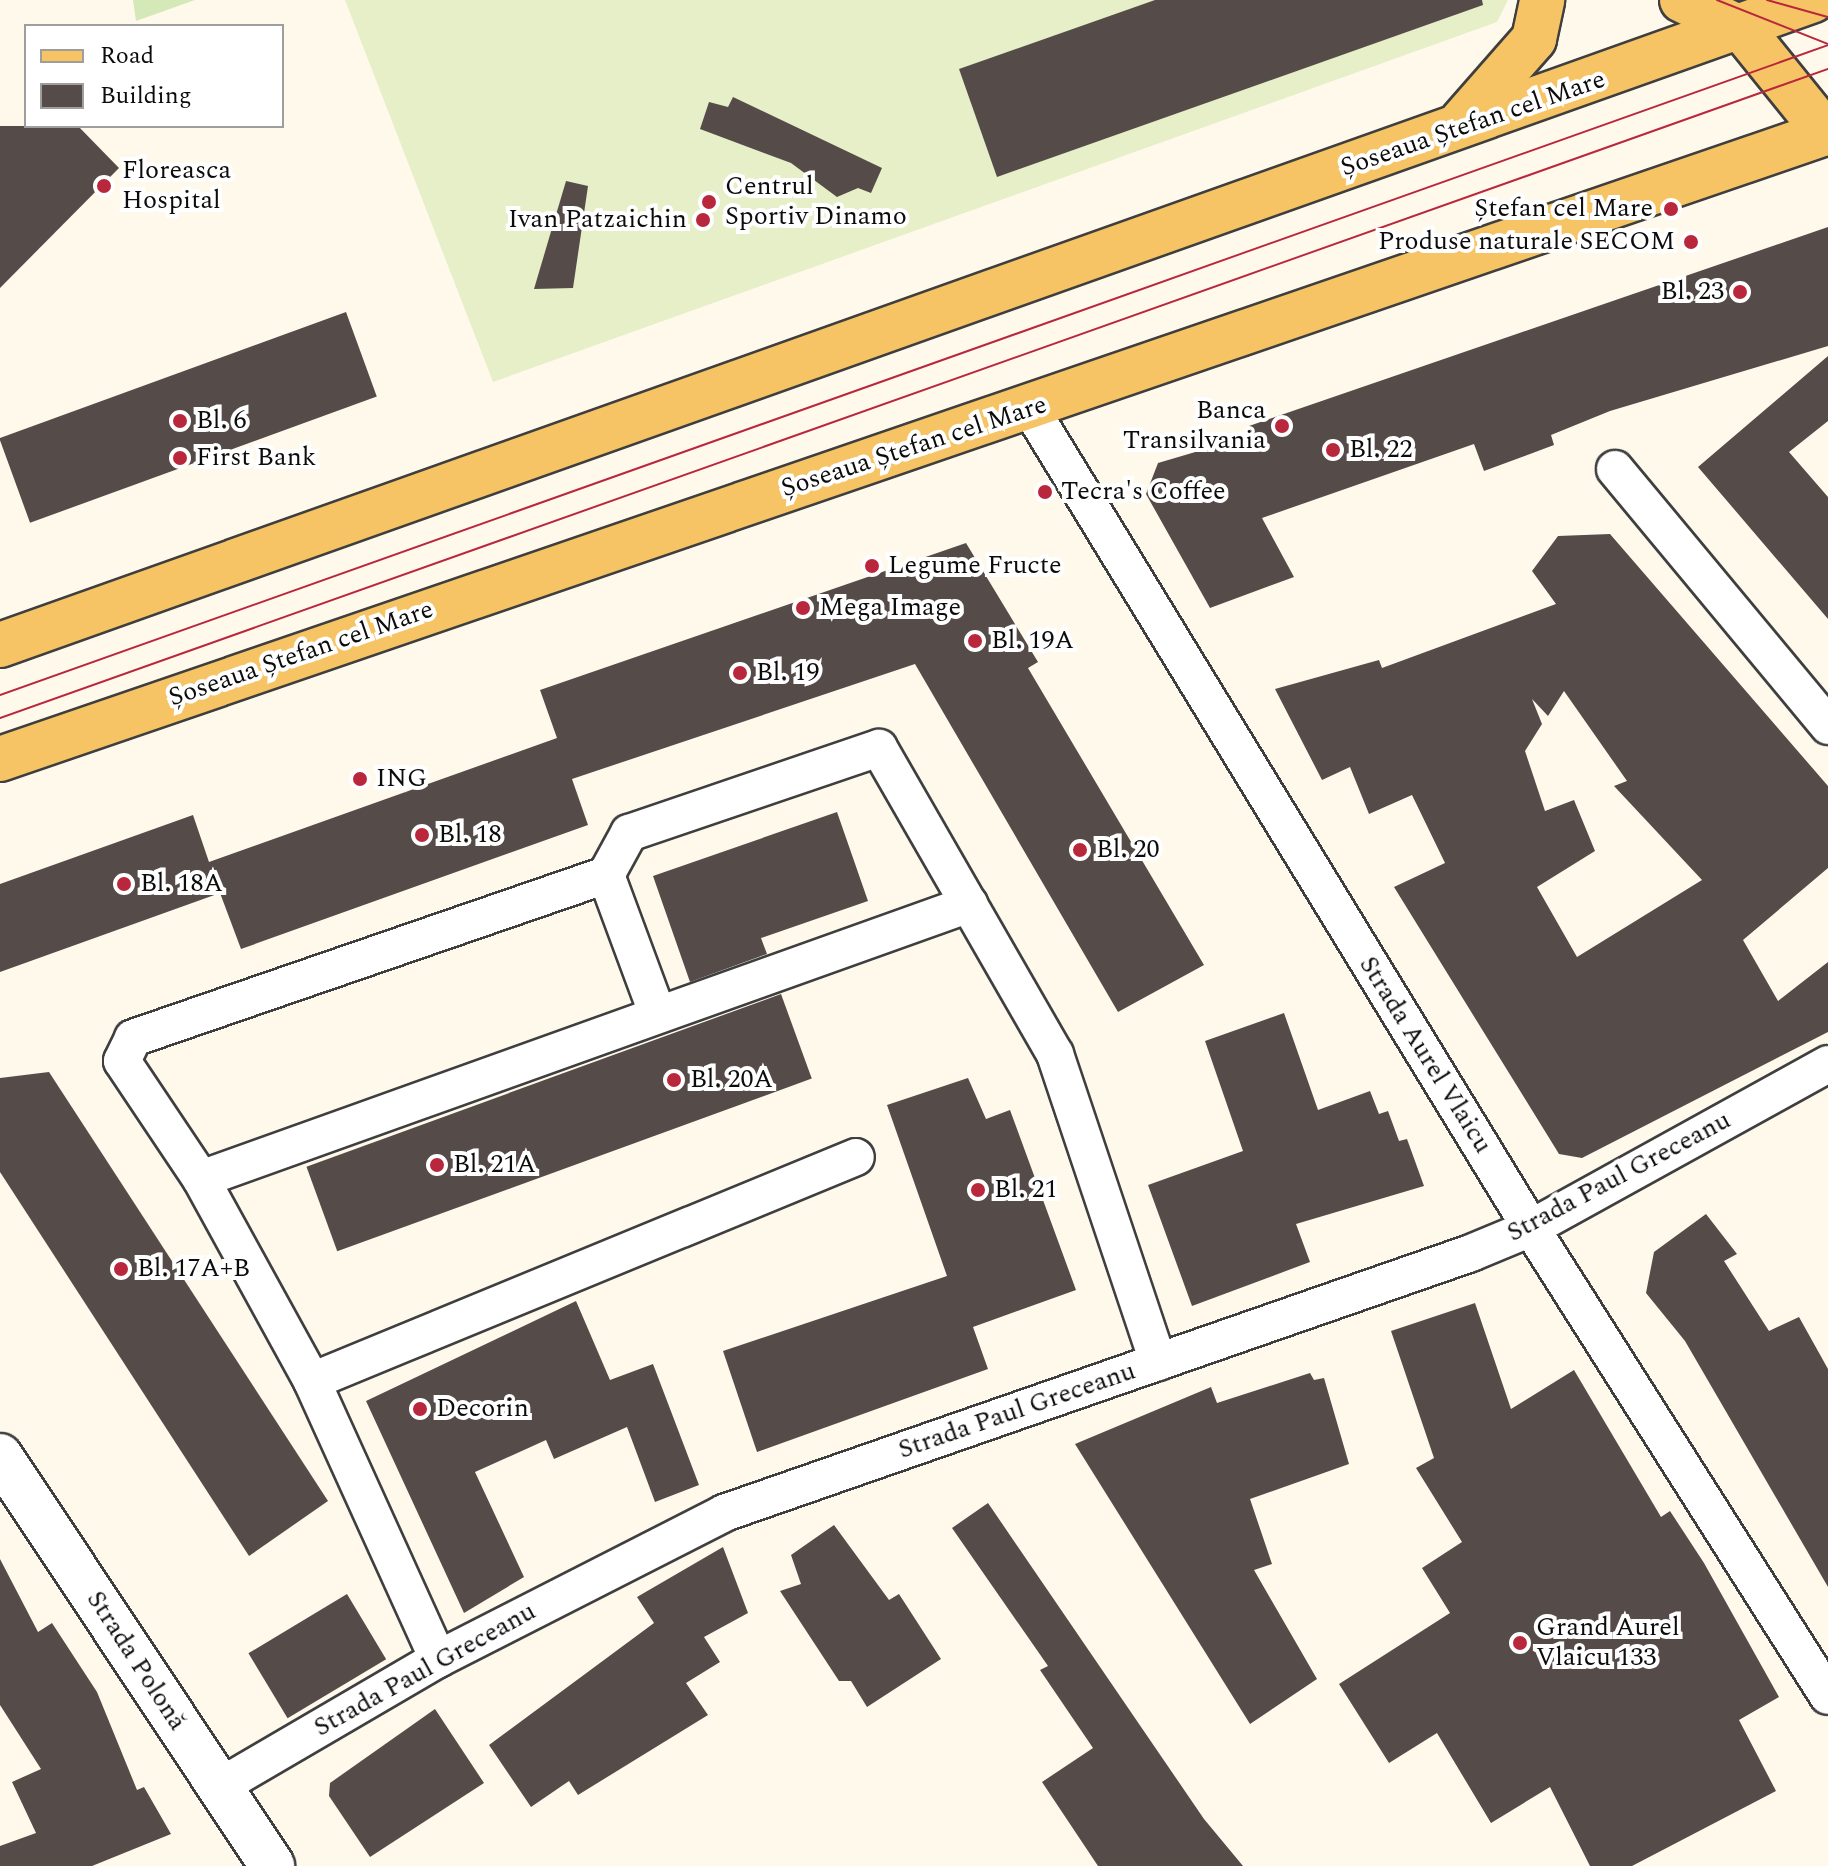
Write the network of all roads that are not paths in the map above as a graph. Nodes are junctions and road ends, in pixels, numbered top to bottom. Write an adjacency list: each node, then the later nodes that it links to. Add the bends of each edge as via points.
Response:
1 (1542, 0): 5 (main road, via 1534,39 1507,78)
2 (1682, 0): 4 (main road)
3 (1813, 0): 4 (main road, Șoseaua Ștefan cel Mare)
4 (1740, 15): 5 (main road, Șoseaua Ștefan cel Mare); 6 (main road)
5 (1454, 129): 9 (main road, Șoseaua Ștefan cel Mare)
6 (1827, 134): 7 (main road, Șoseaua Ștefan cel Mare)
7 (1030, 408): 11 (main road, Șoseaua Ștefan cel Mare); 18 (street, Strada Aurel Vlaicu)
8 (1615, 469): 10 (street)
9 (0, 645)
10 (1828, 726)
11 (0, 759)
12 (606, 875): 13 (street, via 629,833 879,748); 14 (street); 17 (street, via 133,1038 122,1061)
13 (969, 904): 14 (street); 19 (street, via 1055,1054)
14 (657, 1013): 17 (street)
15 (1828, 1064): 18 (street, Strada Paul Greceanu)
16 (856, 1157): 20 (street)
17 (201, 1179): 20 (street)
18 (1531, 1228): 19 (street, Strada Paul Greceanu); 23 (street, Strada Aurel Vlaicu)
19 (1158, 1362): 22 (street, Strada Paul Greceanu, via 724,1513)
20 (312, 1381): 22 (street)
21 (0, 1456): 24 (street, Strada Polonă)
22 (438, 1659): 24 (street, Strada Paul Greceanu)
23 (1828, 1696)
24 (219, 1787): 25 (street, Strada Polonă)
25 (272, 1866)

